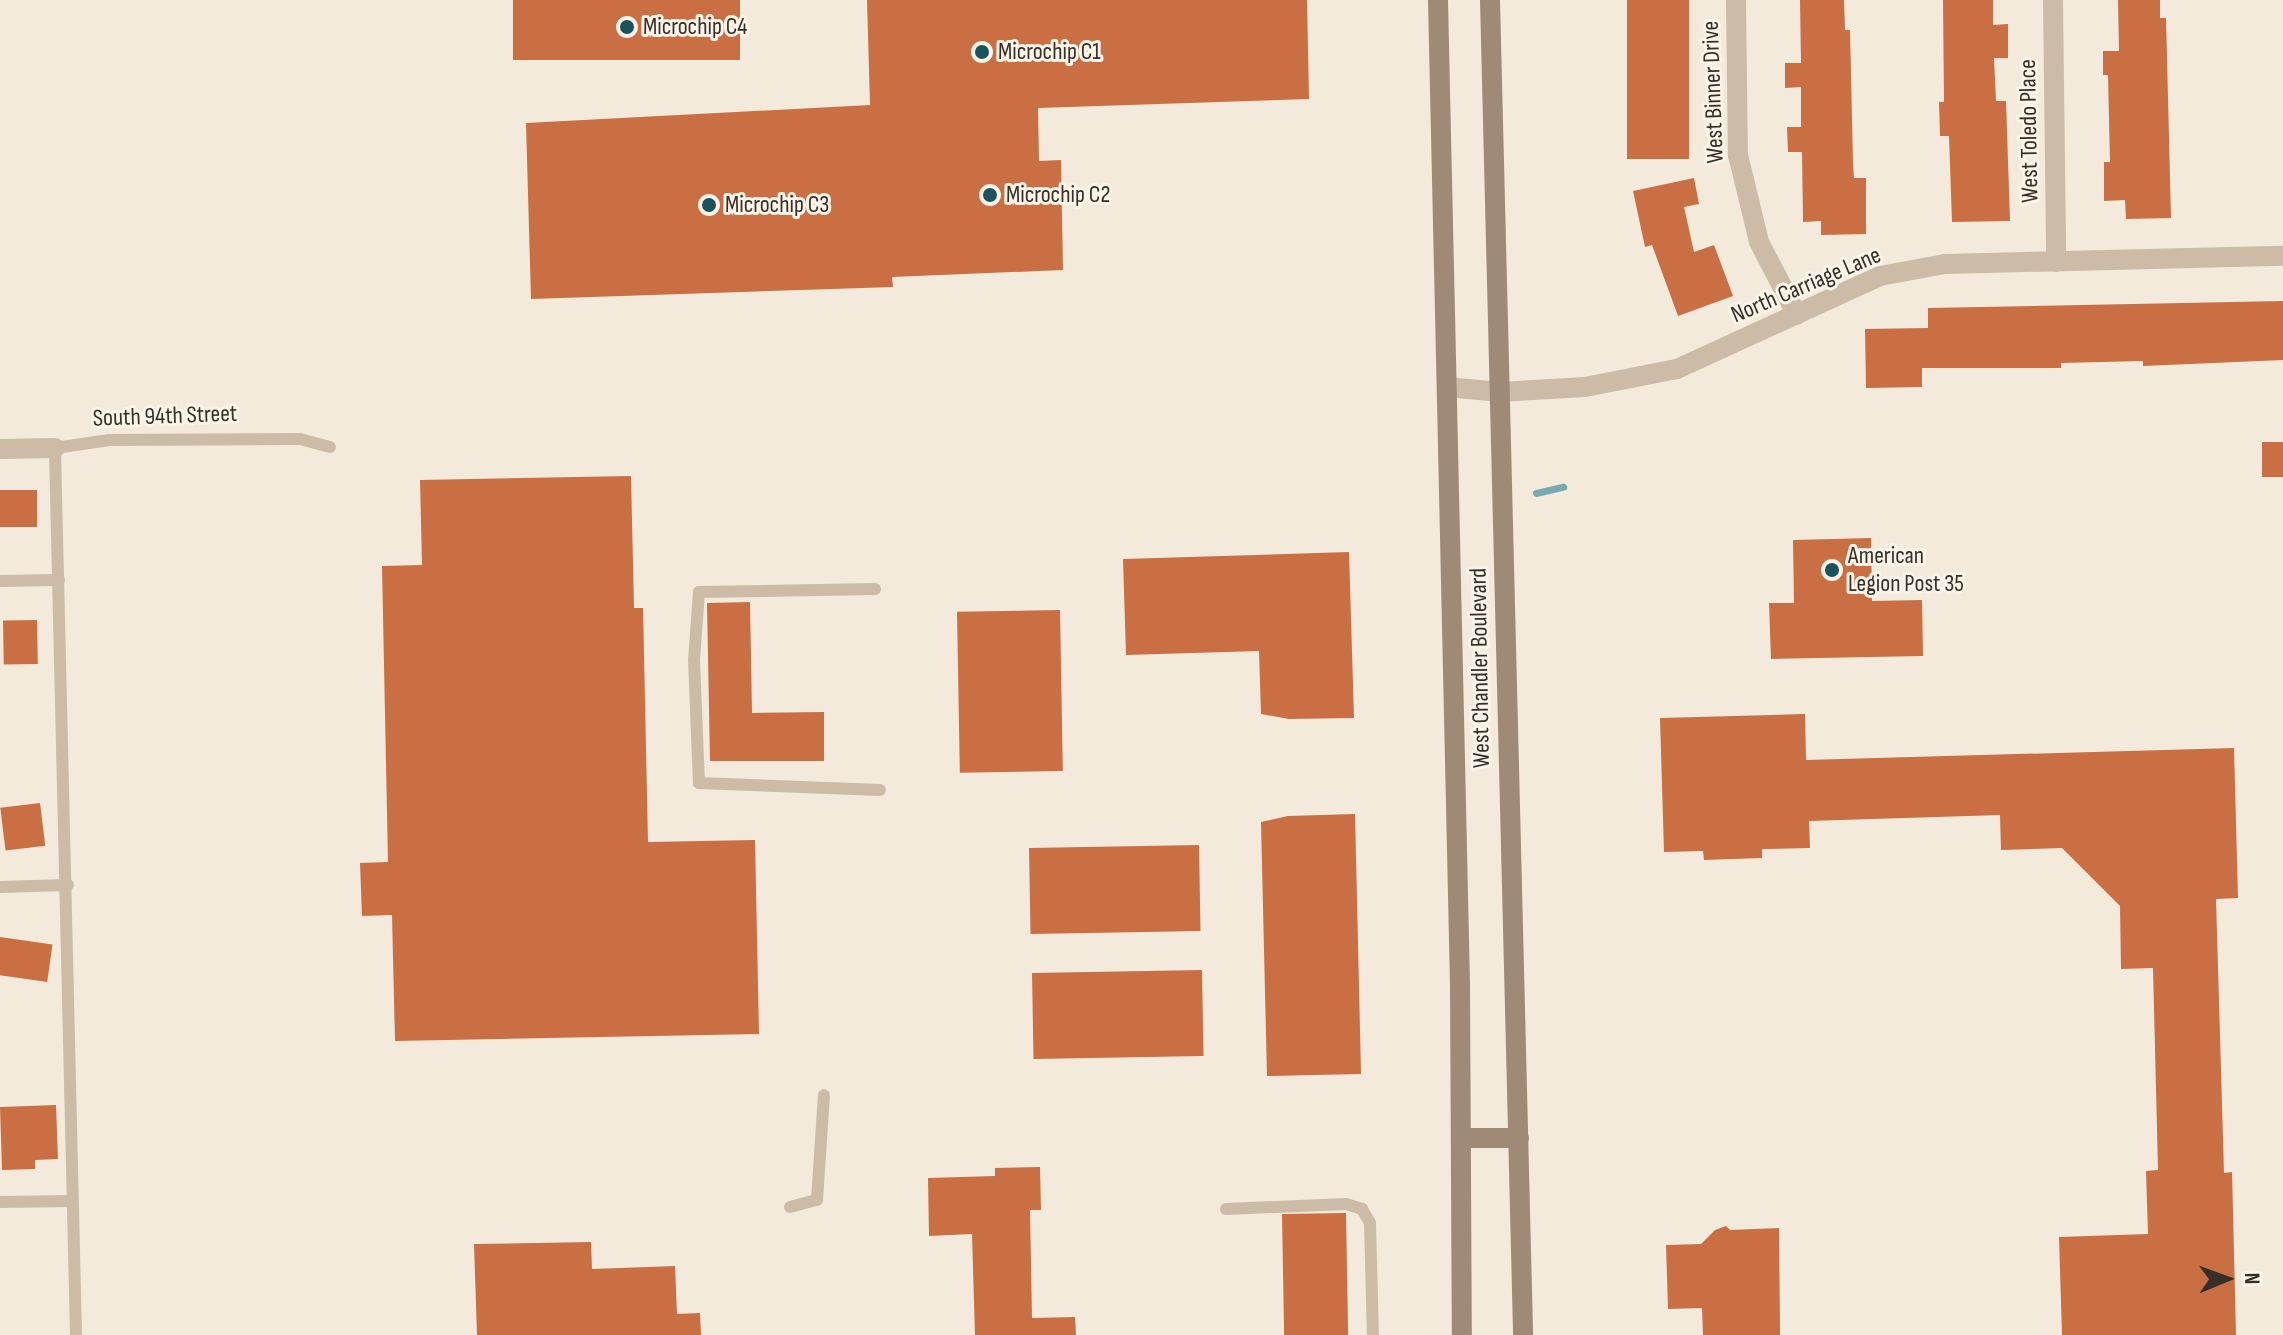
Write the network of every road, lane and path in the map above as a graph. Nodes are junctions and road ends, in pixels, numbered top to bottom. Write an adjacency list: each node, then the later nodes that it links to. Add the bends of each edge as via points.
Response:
1 (1438, 0): 8 (main road, West Chandler Boulevard)
2 (1490, 0): 9 (main road, West Chandler Boulevard)
3 (1736, 0): 7 (street, West Binner Drive, via 1738,155 1759,242)
4 (2053, 0): 6 (street, West Toledo Place)
5 (2283, 256): 6 (street, North Carriage Lane)
6 (2056, 262): 7 (street, North Carriage Lane, via 1945,264 1880,276)
7 (1797, 315): 9 (street, North Carriage Lane, via 1677,369 1598,385)
8 (1447, 387): 9 (street, North Carriage Lane); 20 (main road, West Chandler Boulevard)
9 (1500, 392): 21 (main road, West Chandler Boulevard)
10 (330, 447): 11 (lane, South 94th Street, via 300,439 109,440)
11 (55, 448): 12 (street, South 94th Street); 13 (lane)
12 (0, 449)
13 (59, 580): 14 (lane); 17 (lane)
14 (0, 581)
15 (875, 589): 16 (lane, via 699,592 694,660 699,783)
16 (880, 790)
17 (68, 885): 18 (lane); 22 (lane)
18 (0, 887)
19 (824, 1095): 24 (lane, via 817,1200)
20 (1461, 1138): 21 (main road); 28 (main road, West Chandler Boulevard)
21 (1519, 1138): 29 (main road, West Chandler Boulevard)
22 (72, 1201): 23 (lane); 26 (lane)
23 (0, 1202)
24 (790, 1207)
25 (1226, 1209): 27 (lane, via 1346,1204 1362,1209 1370,1223)
26 (76, 1335)
27 (1373, 1335)
28 (1462, 1335)
29 (1523, 1335)

